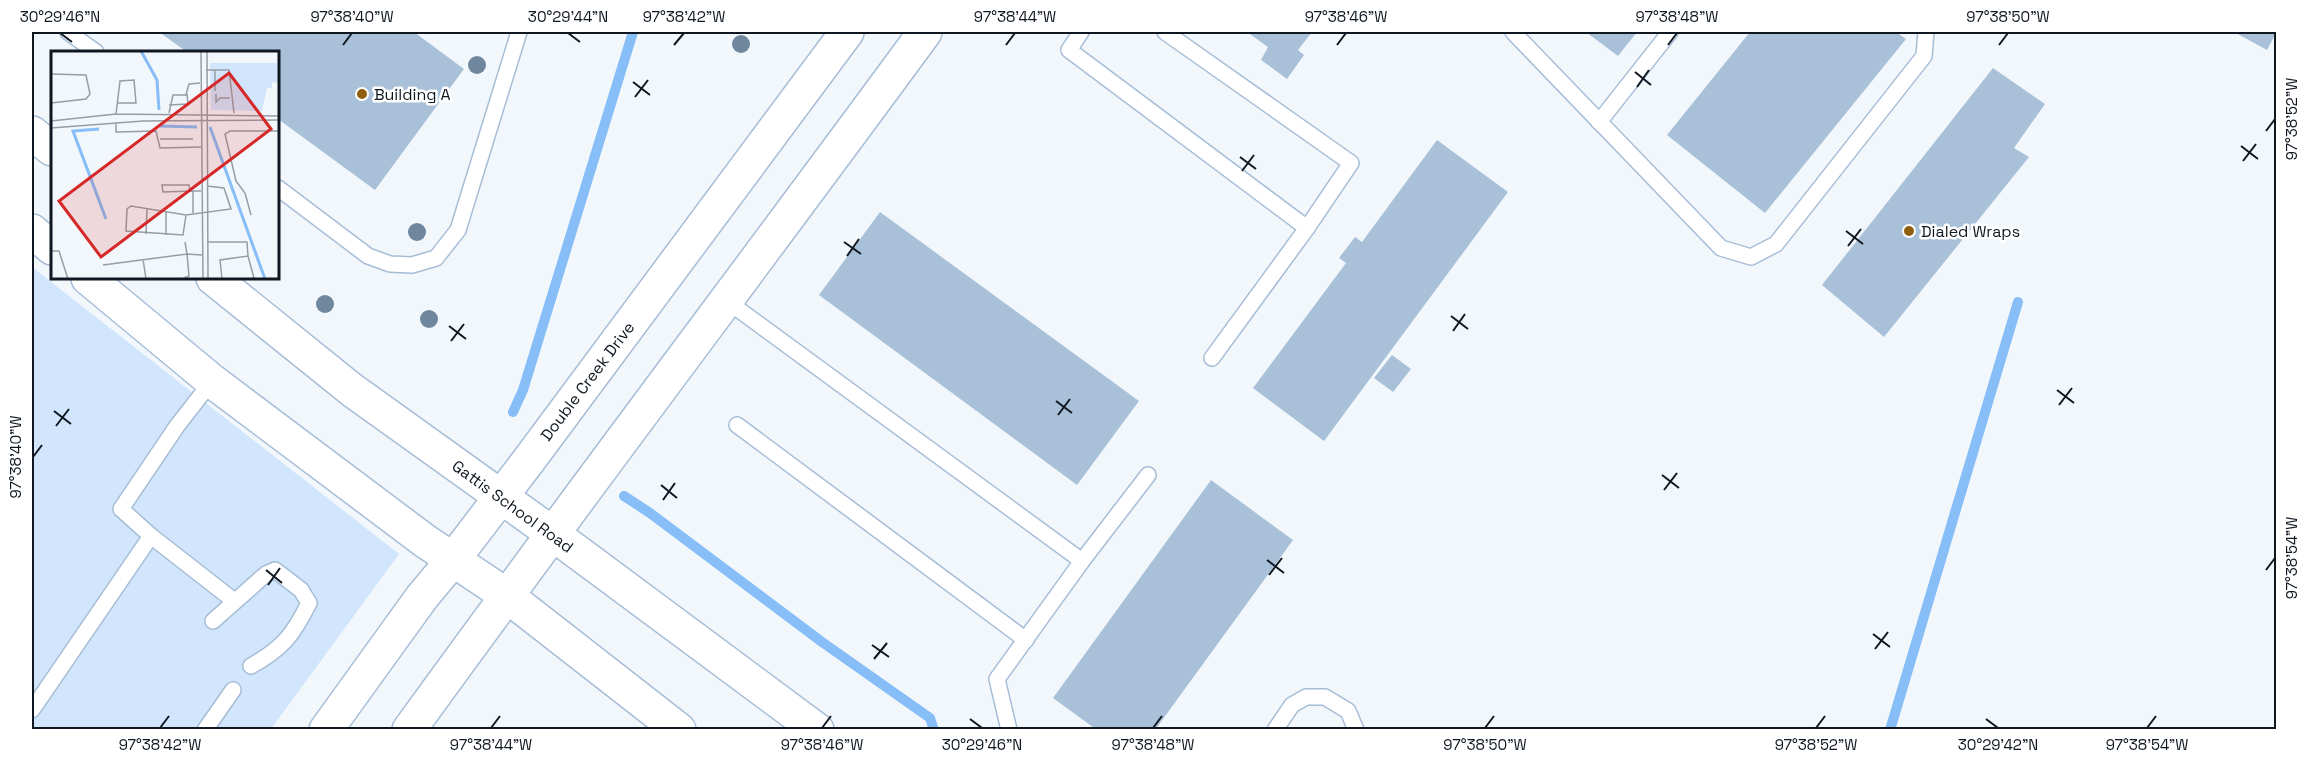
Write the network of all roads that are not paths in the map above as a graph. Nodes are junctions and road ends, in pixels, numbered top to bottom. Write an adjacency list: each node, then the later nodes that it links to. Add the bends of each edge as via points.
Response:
1 (68, 32): 10 (lane)
2 (519, 32): 14 (lane, via 458,230 436,258 412,265 390,264 368,256)
3 (847, 32): 25 (street, Double Creek Drive)
4 (925, 32): 20 (street)
5 (1081, 32): 15 (lane, via 1069,50)
6 (1165, 32): 15 (lane, via 1351,164)
7 (1513, 32): 11 (lane)
8 (1670, 32): 11 (lane)
9 (1926, 32): 11 (lane, via 1924,56 1776,244 1751,257 1721,248)
10 (95, 51)
11 (1599, 122)
12 (32, 133): 13 (street)
13 (51, 148)
14 (279, 189)
15 (1307, 228): 21 (lane)
16 (32, 231): 17 (street)
17 (51, 248)
18 (88, 279): 22 (street)
19 (214, 279): 25 (street, Gattis School Road, via 352,390)
20 (727, 301): 26 (street); 29 (lane)
21 (1212, 358)
22 (212, 381): 27 (lane, via 121,508); 28 (street)
23 (737, 425): 33 (lane)
24 (1148, 475): 29 (lane)
25 (501, 497): 26 (street, Gattis School Road); 28 (street, Double Creek Drive)
26 (553, 534): 30 (street); 41 (street, Gattis School Road)
27 (151, 536): 31 (lane); 36 (lane)
28 (452, 561): 30 (street); 38 (street, Double Creek Drive)
29 (1082, 561): 33 (lane)
30 (506, 595): 39 (street); 40 (street)
31 (233, 600): 32 (lane); 34 (lane, via 275,570 301,590 309,603 295,631 273,653)
32 (213, 621)
33 (1026, 640): 42 (lane, via 997,679)
34 (251, 666)
35 (234, 690): 37 (lane)
36 (32, 710)
37 (205, 729)
38 (326, 729)
39 (409, 729)
40 (679, 729)
41 (817, 729)
42 (1009, 729)
43 (1275, 729): 44 (lane, via 1292,705 1306,697 1325,697 1348,711)
44 (1356, 729)

